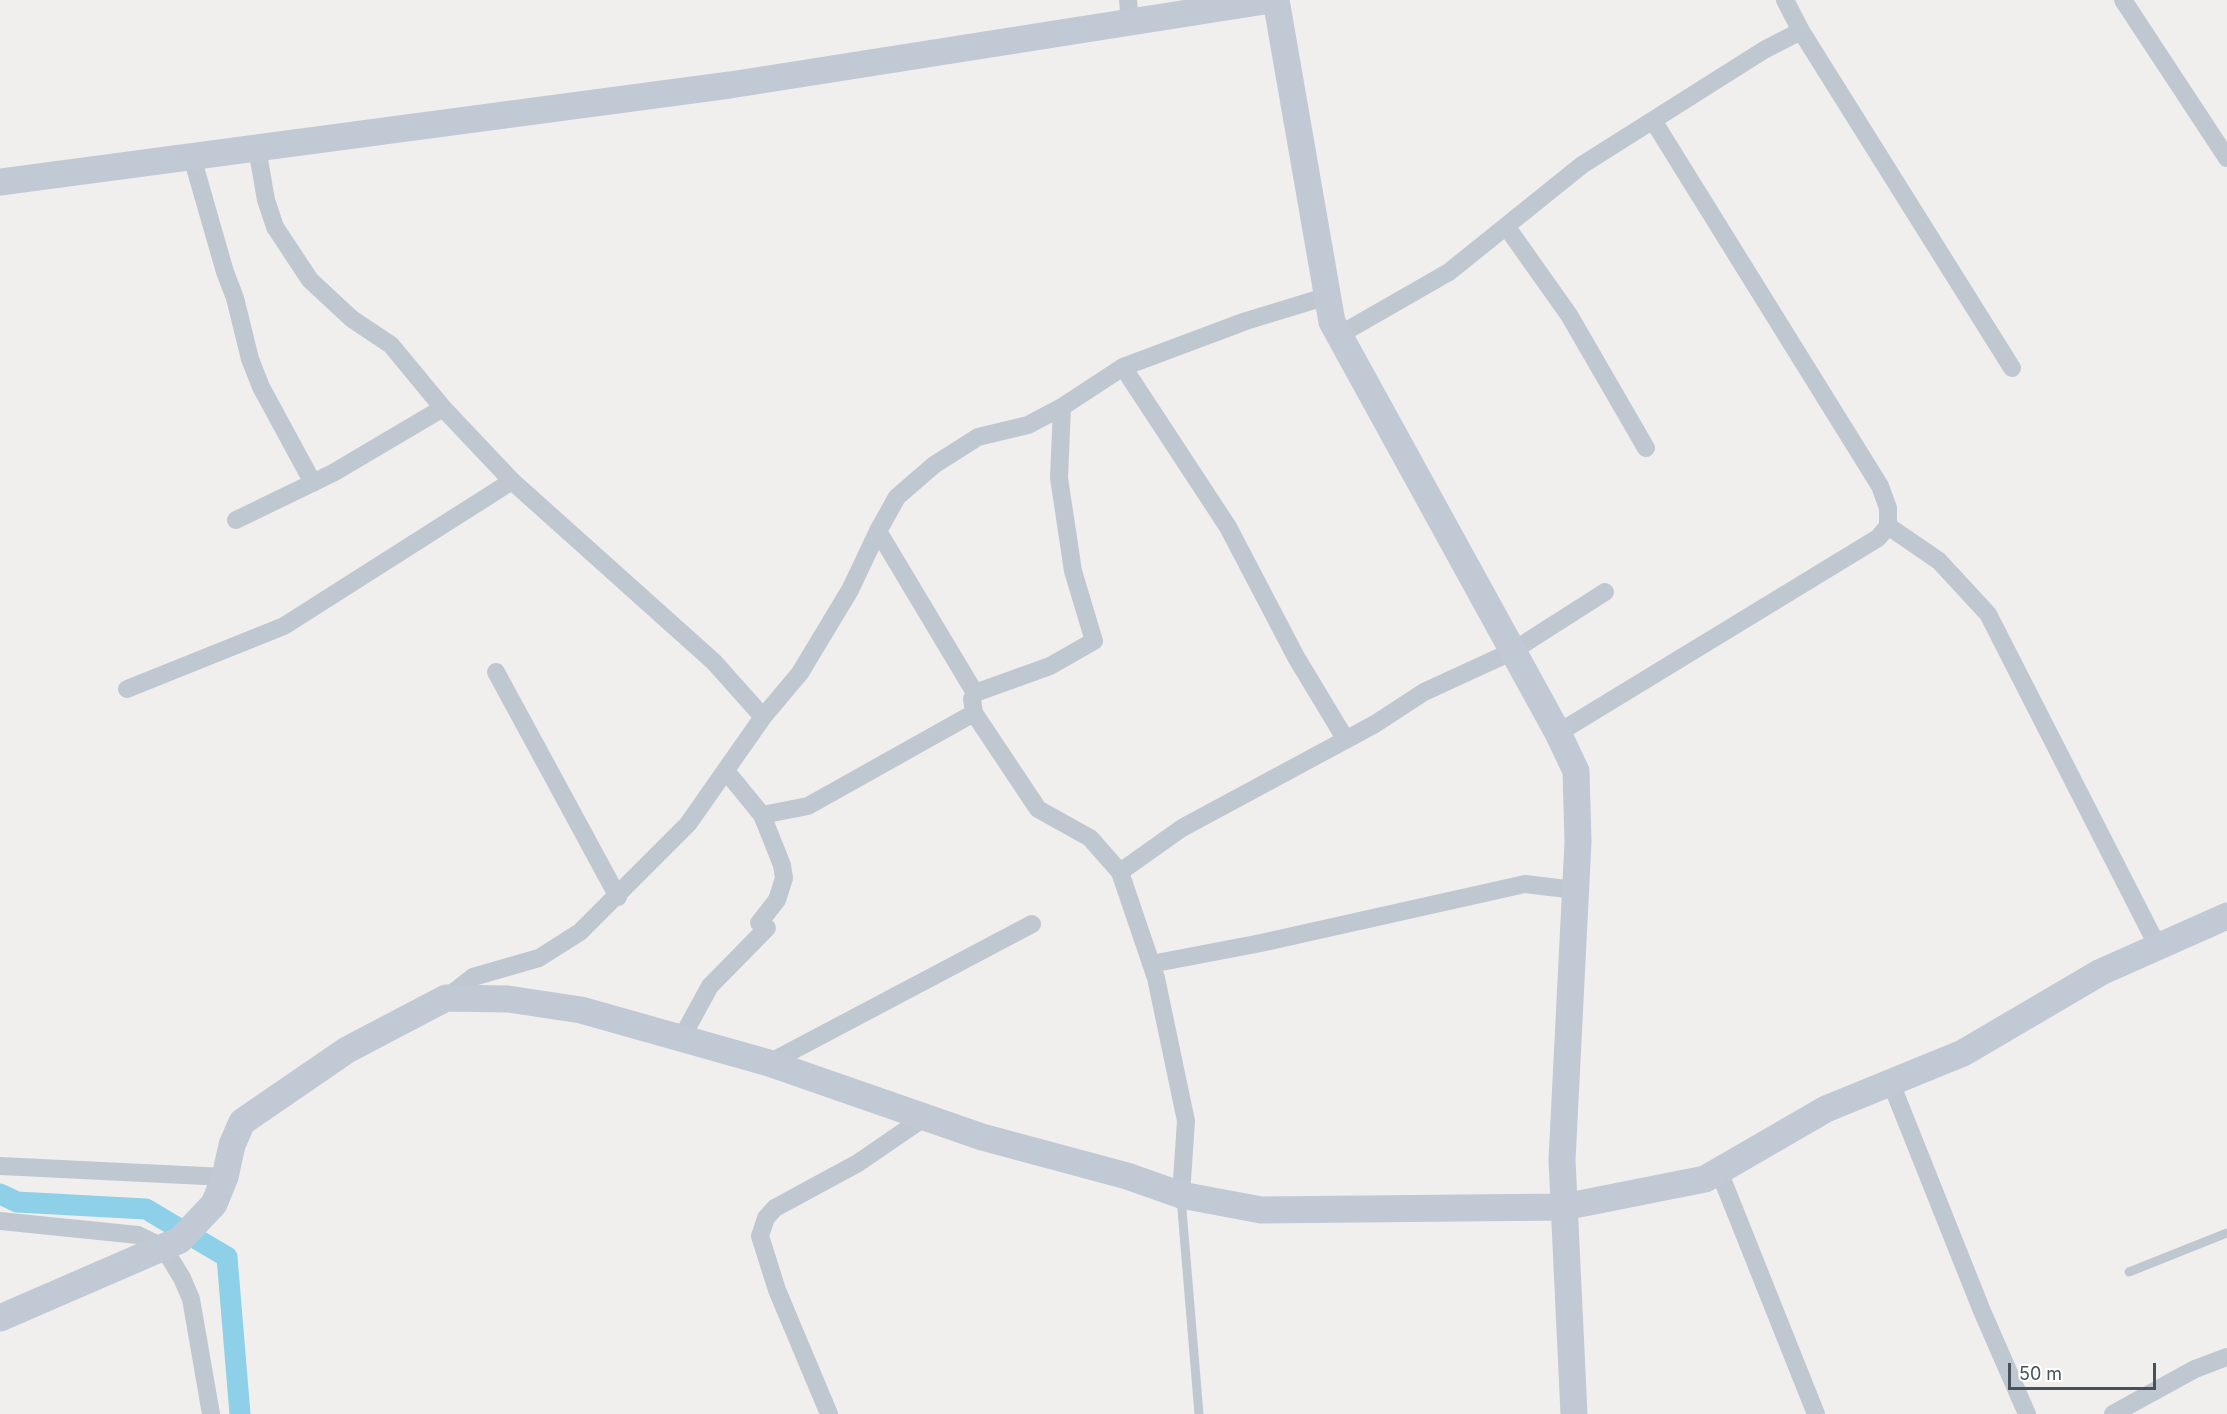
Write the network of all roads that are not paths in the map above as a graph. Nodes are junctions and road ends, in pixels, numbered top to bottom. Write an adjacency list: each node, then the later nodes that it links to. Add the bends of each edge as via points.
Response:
1 (1271, 0): 5 (street)
2 (1276, 0): 13 (street)
3 (1785, 0): 6 (street)
4 (2123, 0): 10 (street)
5 (1129, 11): 8 (street, via 730,85)
6 (1801, 31): 7 (street, via 1764,50); 16 (street)
7 (1654, 122): 12 (street, via 1582,165); 23 (street, via 1880,486 1888,508)
8 (257, 148): 9 (street); 18 (street, via 275,227 310,280 352,319 391,345)
9 (192, 157): 11 (street); 21 (street, via 250,359)
10 (2227, 158)
11 (0, 182)
12 (1506, 226): 14 (street, via 1449,272); 19 (street, via 1569,315)
13 (1328, 296): 14 (street, via 1332,322); 15 (street, via 1246,321)
14 (1339, 335): 26 (street)
15 (1123, 368): 17 (street); 33 (street, via 1228,527 1296,657)
16 (2012, 368)
17 (1062, 407): 24 (street, via 1028,425 978,437 934,465 897,497); 29 (street, via 1059,478 1073,571 1094,642 1050,666)
18 (443, 408): 20 (street); 21 (street)
19 (1646, 448)
20 (513, 481): 28 (street, via 284,626); 31 (street, via 714,662)
21 (313, 483): 22 (street)
22 (236, 520)
23 (1888, 526): 32 (street, via 1878,538); 41 (street, via 1939,561 1988,614)
24 (878, 531): 29 (street); 31 (street, via 850,590 800,673)
25 (1605, 592): 26 (street)
26 (1511, 652): 32 (street); 33 (street, via 1424,692)
27 (496, 672): 38 (street)
28 (127, 689)
29 (975, 693): 30 (street)
30 (974, 713): 35 (street, via 808,806); 36 (street, via 1038,809 1090,838)
31 (763, 717): 34 (street)
32 (1558, 733): 37 (street, via 1576,771)
33 (1346, 740): 36 (street, via 1182,828)
34 (726, 771): 35 (street); 38 (street, via 688,824)
35 (762, 816): 44 (street, via 777,847 784,879 777,900 763,925 710,986)
36 (1120, 872): 42 (street)
37 (1575, 890): 42 (street, via 1525,884); 52 (street, via 1562,1160)
38 (618, 897): 43 (street, via 580,932 539,958 473,977)
39 (2227, 916): 41 (street)
40 (1032, 924): 45 (street)
41 (2158, 947): 46 (street, via 2101,972 1963,1053)
42 (1151, 964): 51 (street, via 1186,1121)
43 (446, 998): 44 (street, via 508,999 581,1010); 50 (street, via 347,1050 242,1122 231,1145)
44 (681, 1039): 45 (street)
45 (769, 1063): 47 (street)
46 (1891, 1083): 49 (street, via 1826,1109); 64 (street)
47 (925, 1117): 51 (street); 60 (street, via 858,1163 775,1208 766,1218 760,1236 777,1290)
48 (0, 1166): 50 (street)
49 (1719, 1171): 52 (street, via 1705,1179); 63 (street)
50 (225, 1177): 55 (street, via 214,1204)
51 (1181, 1195): 52 (street, via 1261,1210); 61 (lane)
52 (1564, 1207): 62 (street)
53 (0, 1221): 55 (street, via 138,1235)
54 (2227, 1233): 56 (lane)
55 (171, 1244): 57 (street); 59 (street, via 173,1261 190,1299)
56 (2129, 1272)
57 (0, 1318)
58 (2227, 1357): 65 (street, via 2195,1369)
59 (211, 1414)
60 (830, 1414)
61 (1199, 1414)
62 (1574, 1414)
63 (1816, 1414)
64 (2027, 1414)
65 (2113, 1414)

